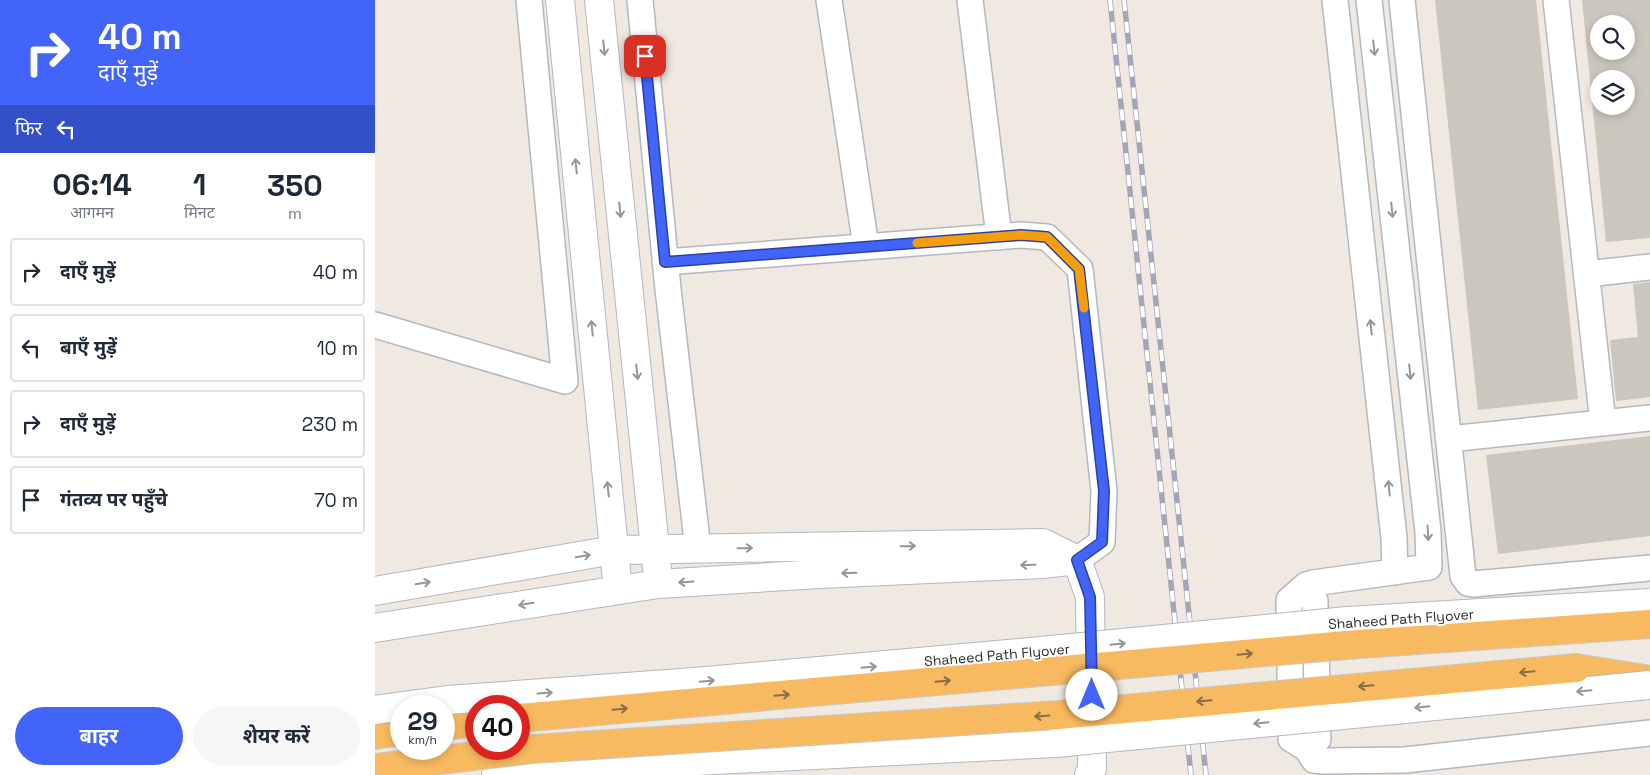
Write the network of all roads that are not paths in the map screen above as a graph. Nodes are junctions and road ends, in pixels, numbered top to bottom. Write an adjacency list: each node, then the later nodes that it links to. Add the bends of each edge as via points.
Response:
1 (529, 0): 16 (street, via 565,381)
2 (560, 0): 22 (street, one-way to 2)
3 (599, 0): 20 (street, one-way to 20)
4 (640, 0): 13 (street)
5 (829, 0): 12 (street)
6 (970, 0): 11 (street)
7 (1335, 0): 25 (street, one-way to 7, via 1395,538)
8 (1369, 0): 25 (street, one-way to 25, via 1429,558 1429,567)
9 (1402, 0): 19 (street)
10 (1557, 0): 15 (street)
11 (999, 237): 12 (street); 23 (street, via 1047,237 1079,269 1104,491 1102,542)
12 (866, 247): 13 (street)
13 (665, 262): 21 (street)
14 (1650, 266): 15 (street)
15 (1587, 274): 18 (street)
16 (375, 325)
17 (1650, 418): 18 (street)
18 (1603, 423): 19 (street)
19 (1449, 439): 24 (street, via 1463,576 1468,583)
20 (655, 549): 21 (street); 22 (street); 26 (street)
21 (698, 549): 23 (street, one-way to 23, via 1043,543)
22 (614, 550): 27 (street); 28 (street, one-way to 22)
23 (1077, 560): 26 (street, one-way to 26); 52 (street, via 1091,605 1092,768)
24 (1650, 568)
25 (1395, 572): 48 (street, via 1313,583 1289,600 1291,739 1307,749 1314,760)
26 (658, 584): 27 (street)
27 (618, 590): 31 (street, one-way to 31)
28 (375, 591)
29 (1650, 603): 36 (street, Shaheed Path Flyover, one-way to 29, bridge, via 1347,621)
30 (1650, 624): 40 (highway, Shaheed Path Flyover, one-way to 30, bridge, via 1346,645)
31 (375, 628)
32 (1650, 661): 33 (highway)
33 (1576, 668): 34 (highway); 45 (highway, one-way to 45, bridge, via 1058,715 532,749)
34 (1650, 680)
35 (1650, 685): 51 (street, one-way to 51, bridge, via 1056,743 596,766)
36 (609, 688): 37 (street, Shaheed Path Flyover, one-way to 36, bridge); 40 (highway, bridge)
37 (455, 699)
38 (390, 708): 39 (street, Shaheed Path Flyover, bridge)
39 (375, 710)
40 (556, 715): 41 (highway, Shaheed Path Flyover, bridge)
41 (530, 717)
42 (390, 733): 44 (highway)
43 (1650, 733): 48 (street)
44 (375, 735)
45 (455, 759)
46 (443, 760): 49 (highway, bridge)
47 (450, 760): 50 (highway)
48 (1406, 767)
49 (375, 768)
50 (418, 775)
51 (496, 775)
52 (1089, 775)

